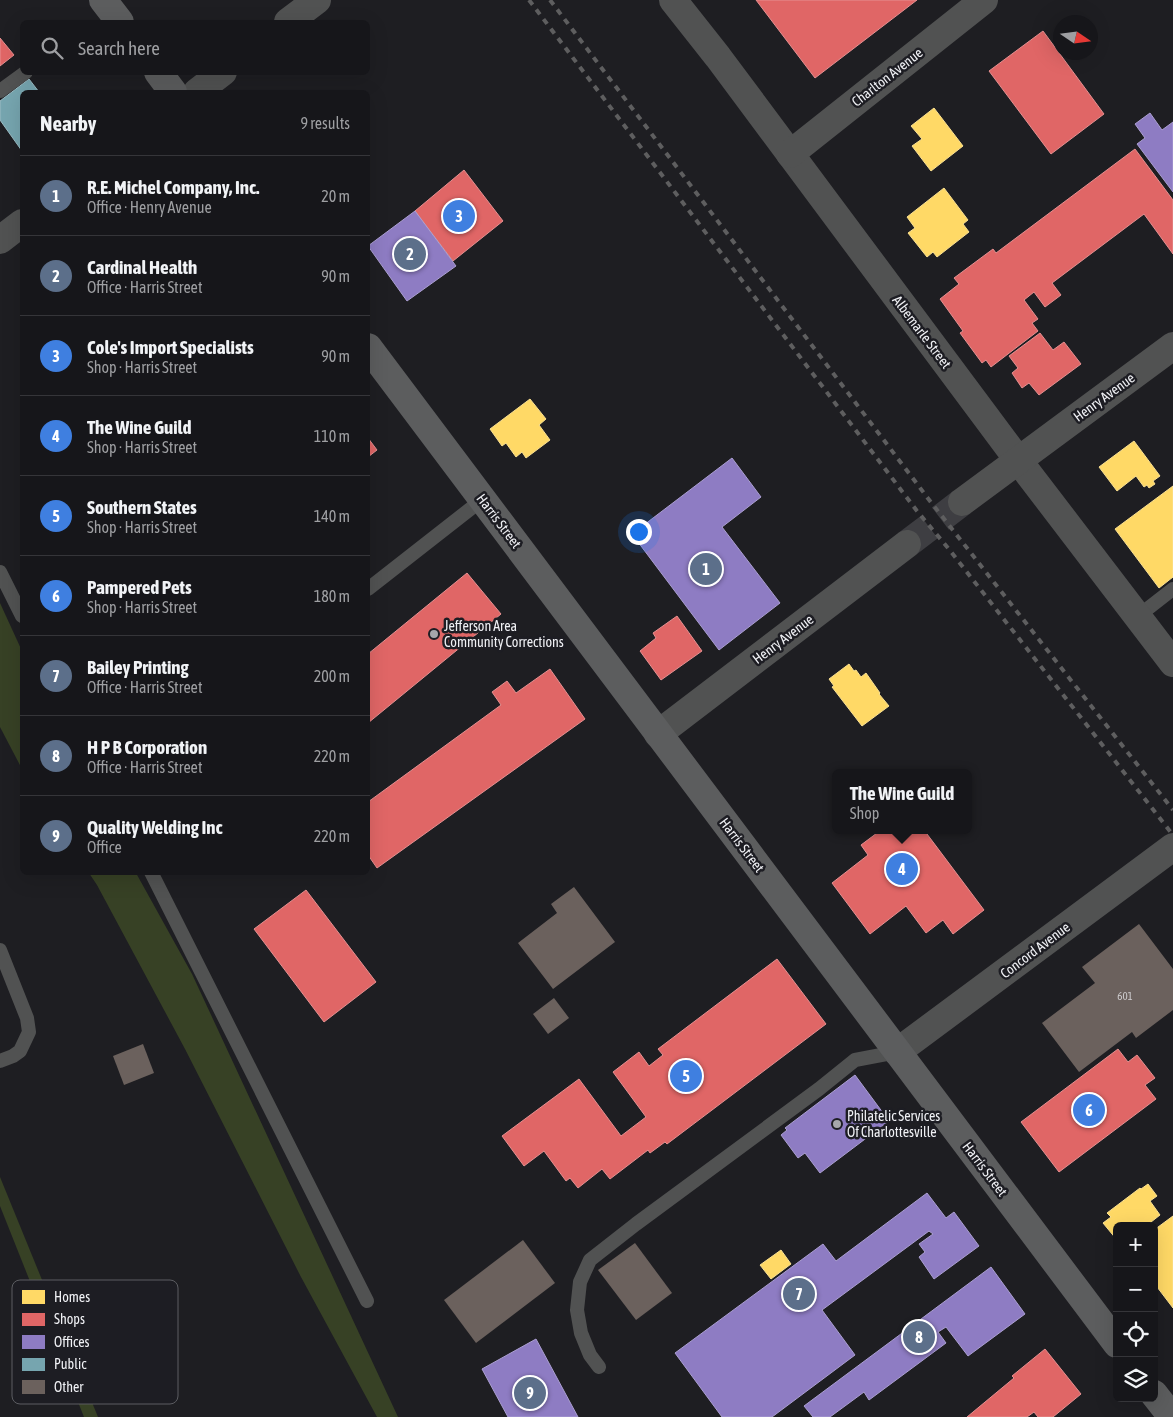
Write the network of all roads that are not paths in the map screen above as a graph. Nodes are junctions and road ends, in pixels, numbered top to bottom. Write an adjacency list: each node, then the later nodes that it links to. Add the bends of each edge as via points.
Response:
1 (103, 0): 5 (street)
2 (317, 0): 6 (street)
3 (673, 0): 13 (street, Albemarle Street)
4 (984, 0): 13 (street, Charlton Avenue)
5 (118, 20)
6 (291, 20)
7 (22, 75): 12 (lane)
8 (160, 75): 10 (street)
9 (219, 75): 11 (street)
10 (172, 90)
11 (200, 90)
12 (0, 91)
13 (790, 154): 18 (street, Albemarle Street)
14 (20, 225): 15 (street)
15 (0, 240)
16 (1173, 346): 18 (street, Henry Avenue)
17 (370, 350): 19 (street, Harris Street)
18 (1018, 460): 20 (street, Henry Avenue); 26 (street, Albemarle Street)
19 (483, 499): 23 (lane); 28 (street, Harris Street)
20 (962, 502)
21 (908, 544): 28 (street, Henry Avenue)
22 (0, 572): 25 (lane)
23 (370, 587)
24 (1173, 589): 26 (lane)
25 (20, 612)
26 (1137, 616): 27 (street, Albemarle Street)
27 (1173, 663)
28 (658, 734): 32 (street, Harris Street)
29 (1173, 847): 32 (street, Concord Avenue)
30 (153, 875): 34 (lane)
31 (0, 950): 33 (lane, via 27,1018 29,1032 20,1051)
32 (897, 1052): 35 (street, Harris Street); 36 (lane, via 855,1060 590,1260 580,1282 576,1310 581,1334)
33 (0, 1061)
34 (367, 1301)
35 (1113, 1339)
36 (599, 1367)
37 (1158, 1399): 38 (street)
38 (1172, 1417)

